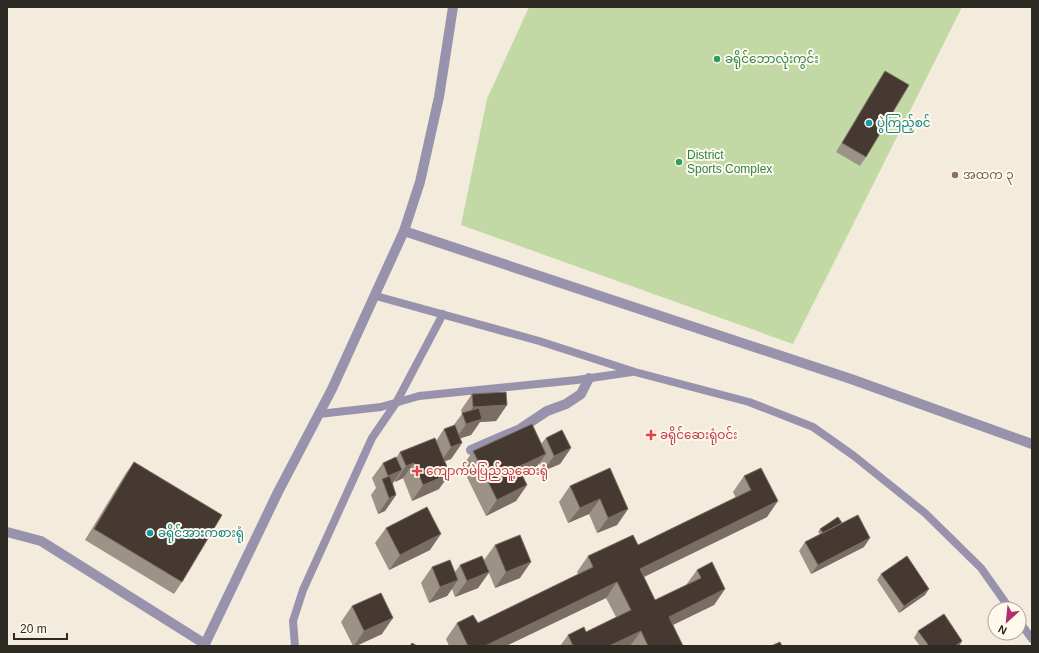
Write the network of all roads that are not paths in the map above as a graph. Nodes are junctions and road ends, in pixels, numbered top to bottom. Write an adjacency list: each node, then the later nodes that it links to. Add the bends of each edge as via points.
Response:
1 (453, 7): 2 (street, via 439,97 420,182)
2 (404, 231): 3 (street); 9 (street, via 851,379)
3 (376, 296): 4 (lane); 8 (street)
4 (443, 314): 5 (lane); 7 (lane)
5 (635, 372): 6 (lane); 12 (lane, via 749,402 813,427 925,513 981,568)
6 (589, 378): 7 (lane, via 419,396); 10 (street, via 581,394 566,404 547,411 520,429)
7 (396, 403): 8 (lane); 14 (lane, via 372,438 304,590 293,621)
8 (319, 414): 13 (street)
9 (1032, 444)
10 (471, 450)
11 (7, 532): 13 (street, via 41,541)
12 (1004, 601)
13 (204, 645)
14 (294, 646)

